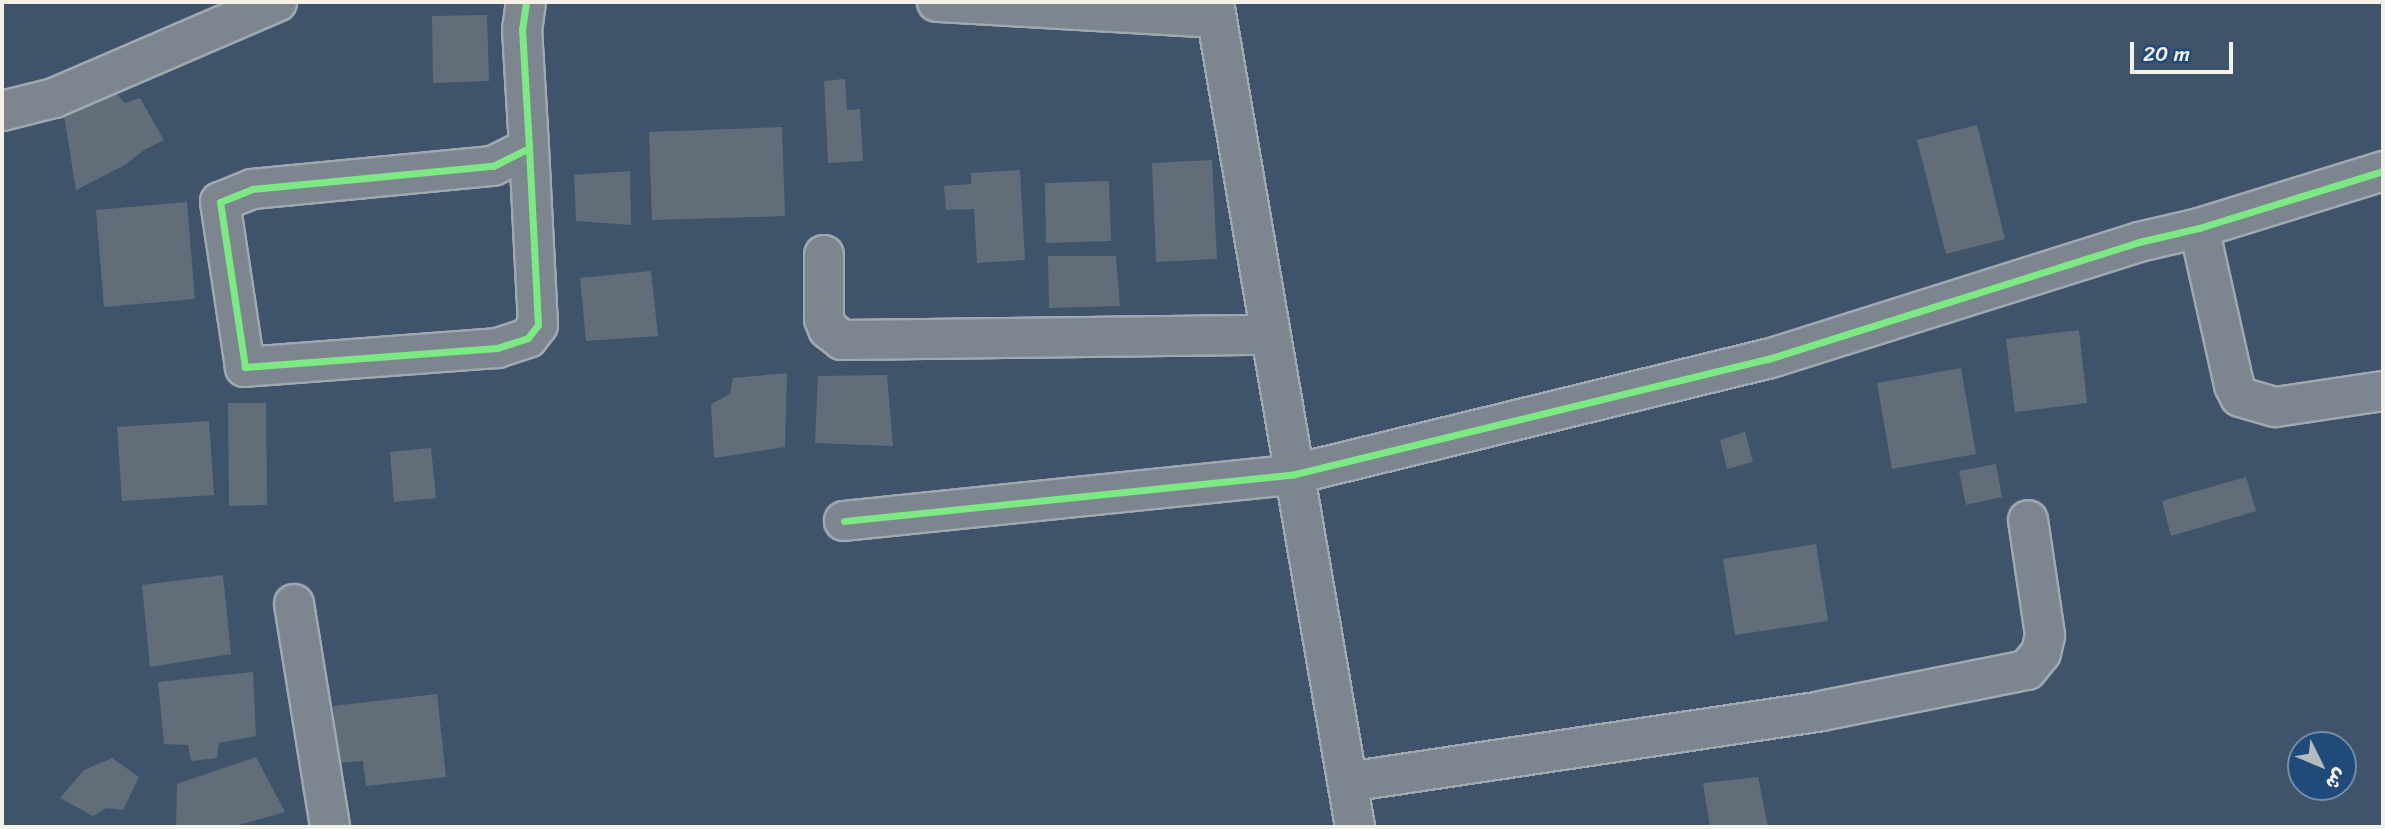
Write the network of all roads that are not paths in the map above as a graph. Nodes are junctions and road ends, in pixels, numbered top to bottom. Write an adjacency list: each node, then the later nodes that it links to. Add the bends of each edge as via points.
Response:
1 (277, 2): 5 (street, via 54,98)
2 (526, 2): 6 (street, via 522,29)
3 (937, 2): 4 (street)
4 (1215, 10): 10 (street)
5 (2, 111)
6 (529, 148): 6 (street, via 538,325 528,338 497,348 245,367 220,202 252,189 493,166)
7 (2383, 171): 8 (street)
8 (2199, 228): 11 (street, via 2240,397 2276,407); 12 (street, via 2150,239 1768,359)
9 (824, 256): 10 (street, via 824,319 842,340)
10 (1270, 335): 12 (street)
11 (2383, 391)
12 (1295, 474): 14 (street); 16 (street)
13 (2028, 520): 16 (street, via 2045,635 2041,653 2028,670 1821,711)
14 (844, 521)
15 (294, 604): 17 (street)
16 (1348, 782): 18 (street)
17 (330, 827)
18 (1355, 827)

